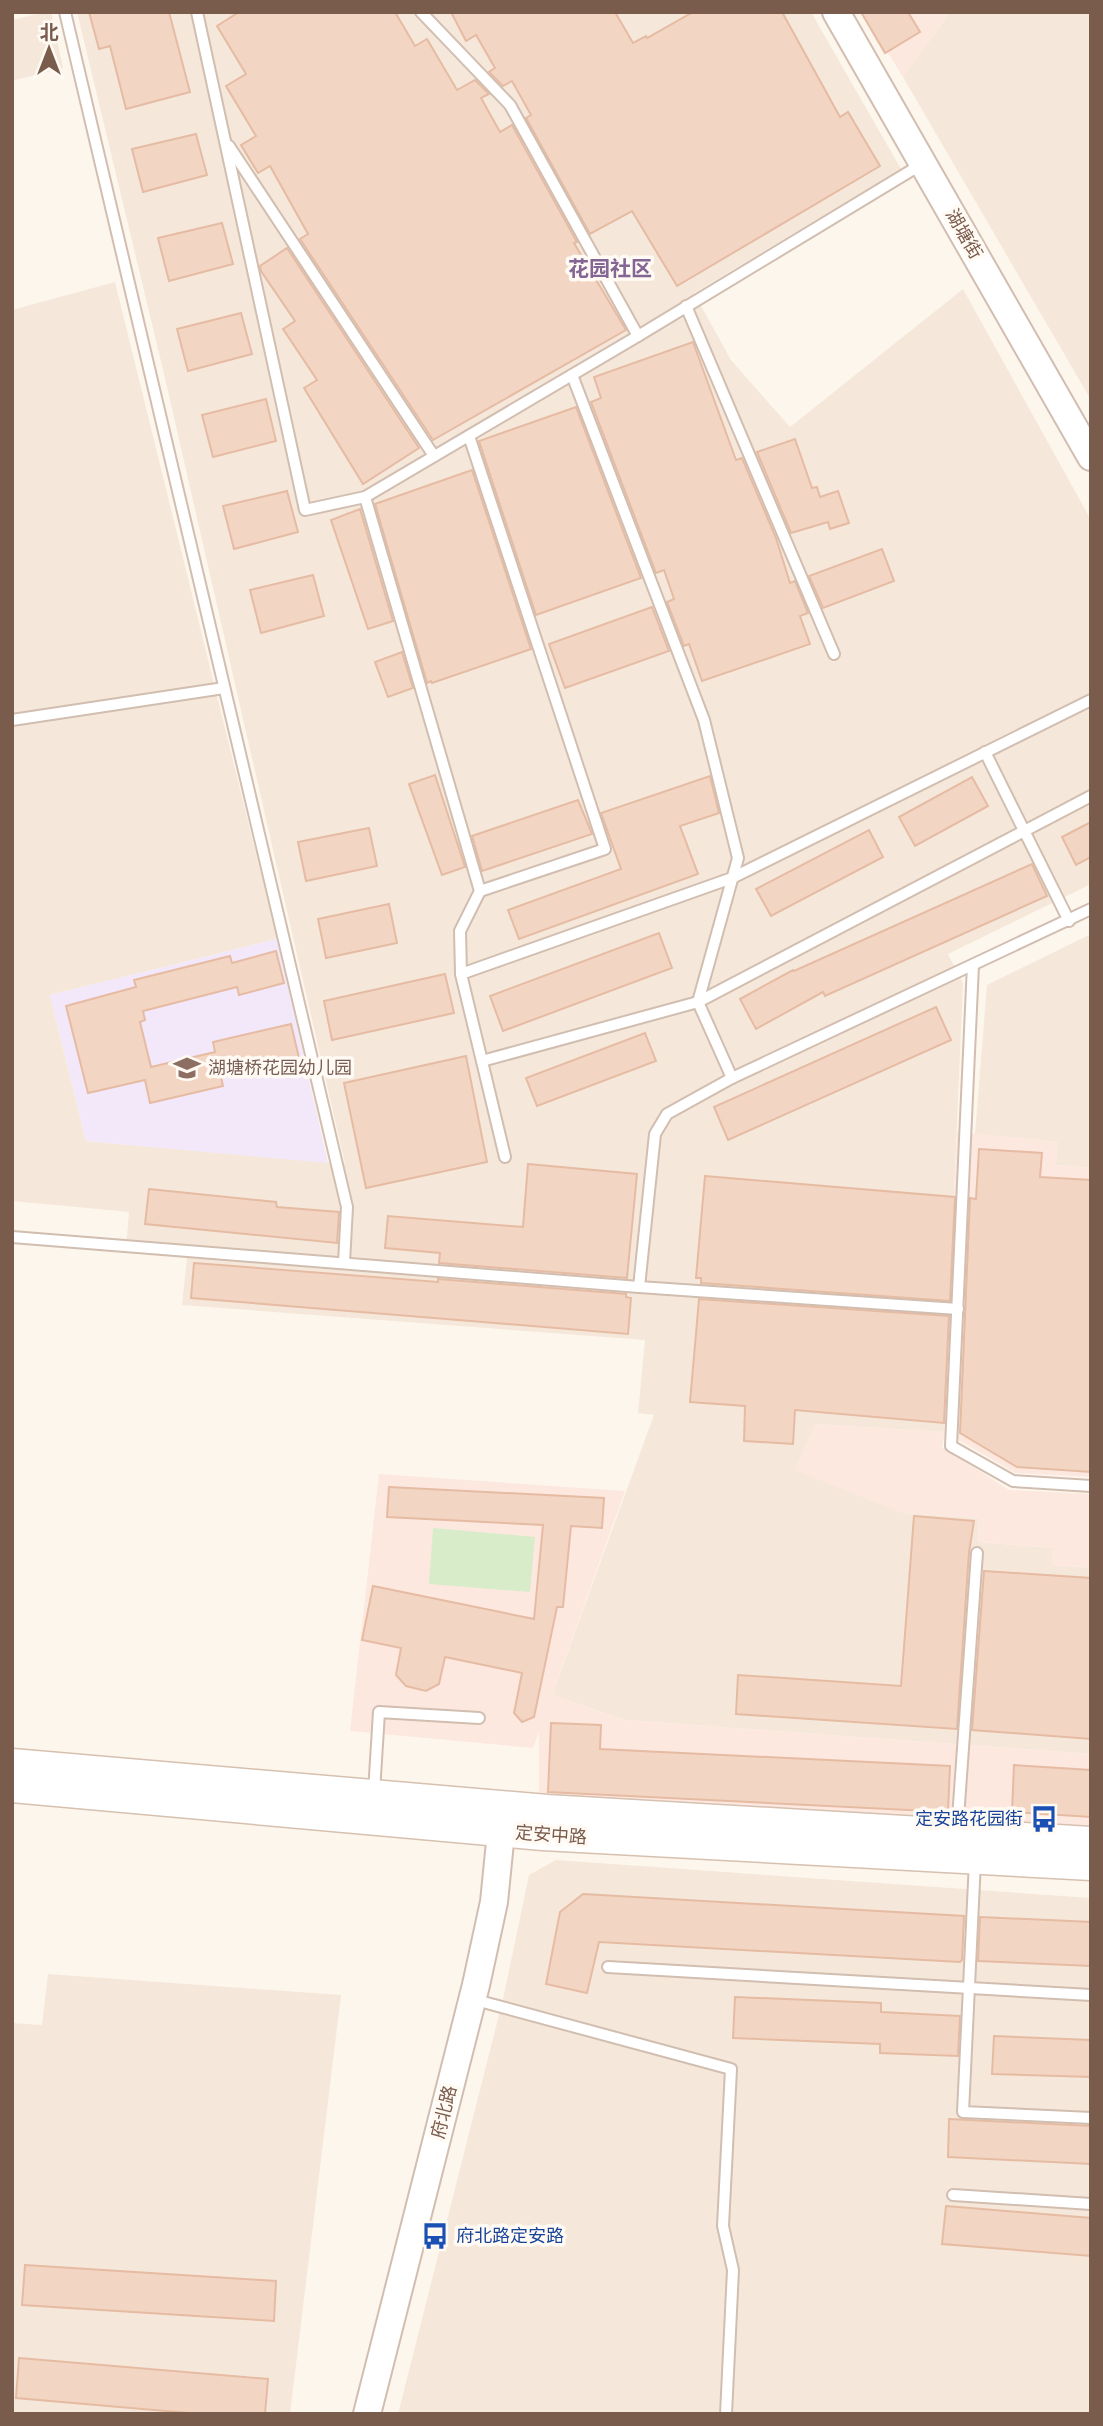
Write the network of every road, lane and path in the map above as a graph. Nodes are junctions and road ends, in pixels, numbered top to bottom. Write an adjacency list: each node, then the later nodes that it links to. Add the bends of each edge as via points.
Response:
1 (65, 12): 15 (lane)
2 (197, 12): 5 (lane)
3 (421, 12): 8 (lane, via 510,105)
4 (836, 12): 6 (street, 湖塘街)
5 (225, 139): 11 (lane); 13 (lane, via 305,510)
6 (923, 163): 7 (lane); 12 (street, 湖塘街)
7 (686, 306): 8 (lane); 14 (lane)
8 (638, 336): 9 (lane)
9 (572, 375): 10 (lane); 21 (lane, via 704,720 738,858)
10 (468, 436): 11 (lane); 22 (lane, via 605,849)
11 (434, 456): 13 (lane)
12 (1091, 457)
13 (365, 497): 22 (lane)
14 (834, 654)
15 (224, 688): 17 (lane); 32 (lane, via 346,1207)
16 (1091, 700): 18 (lane)
17 (12, 720)
18 (985, 752): 20 (lane); 21 (lane)
19 (1091, 796): 20 (lane)
20 (1024, 831): 24 (lane); 27 (lane)
21 (732, 878): 26 (lane); 27 (lane)
22 (480, 891): 26 (lane, via 460,932)
23 (1091, 909): 24 (lane)
24 (1069, 920): 25 (lane)
25 (973, 965): 29 (lane); 34 (lane)
26 (461, 974): 28 (lane)
27 (698, 1002): 28 (lane); 29 (lane)
28 (482, 1061): 30 (lane)
29 (732, 1078): 33 (lane, via 667,1114 655,1133)
30 (505, 1157)
31 (12, 1237): 32 (lane)
32 (344, 1262): 33 (lane)
33 (639, 1287): 34 (lane)
34 (958, 1309): 35 (lane, via 951,1446 1013,1481)
35 (1091, 1486)
36 (977, 1553): 42 (lane)
37 (479, 1718): 40 (lane, via 379,1712)
38 (12, 1764): 40 (main road, 定安中路)
39 (12, 1787): 41 (main road, 定安中路, via 457,1829)
40 (374, 1795): 41 (main road, 定安中路)
41 (502, 1818): 42 (main road, 定安中路); 44 (main road, 定安中路, via 543,1835); 49 (street, 府北路, via 494,1902)
42 (957, 1834): 43 (main road, 定安中路)
43 (1091, 1842)
44 (975, 1859): 45 (main road, 定安中路); 47 (lane)
45 (1091, 1865)
46 (608, 1967): 47 (lane)
47 (969, 1988): 48 (lane); 50 (lane, via 963,2112)
48 (1091, 1995)
49 (472, 1999): 53 (street, 府北路); 54 (lane, via 731,2069 723,2226 733,2270)
50 (1091, 2119)
51 (954, 2194): 52 (lane)
52 (1091, 2204)
53 (367, 2414)
54 (726, 2414)

